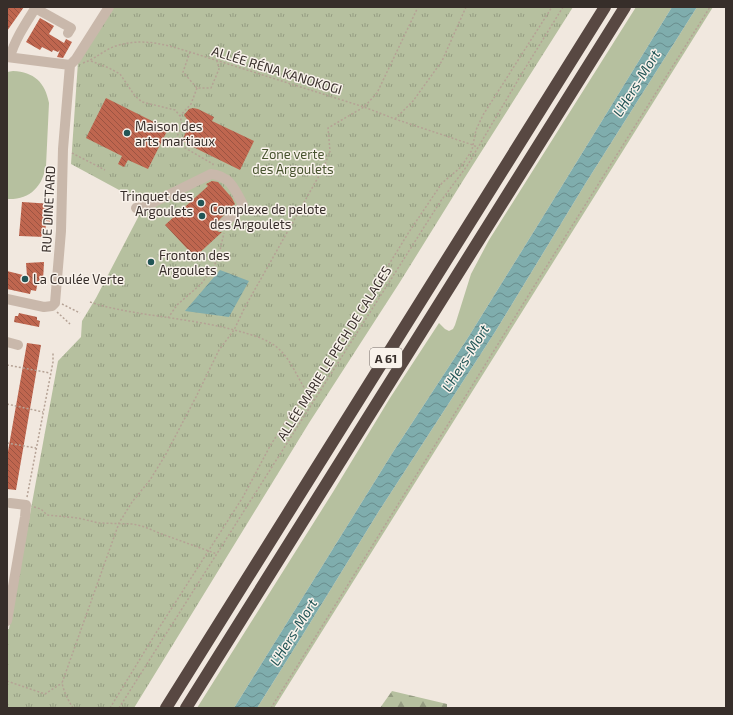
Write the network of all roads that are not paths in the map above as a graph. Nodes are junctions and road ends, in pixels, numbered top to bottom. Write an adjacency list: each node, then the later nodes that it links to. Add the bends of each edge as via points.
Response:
1 (108, 7): 7 (street)
2 (605, 7): 15 (highway, A 61)
3 (625, 7): 16 (highway, A 61)
4 (36, 8): 5 (street, via 71,28); 6 (street)
5 (68, 33)
6 (8, 57): 7 (street)
7 (70, 65): 10 (street, RUE DINETARD, via 63,149 61,231 54,304 44,307)
8 (136, 208): 9 (street, via 144,207 211,174 218,174 229,181 243,205)
9 (221, 226)
10 (7, 299)
11 (7, 342): 12 (street)
12 (18, 345)
13 (8, 503): 14 (street, via 26,504)
14 (7, 620)
15 (166, 708)
16 (186, 708)

